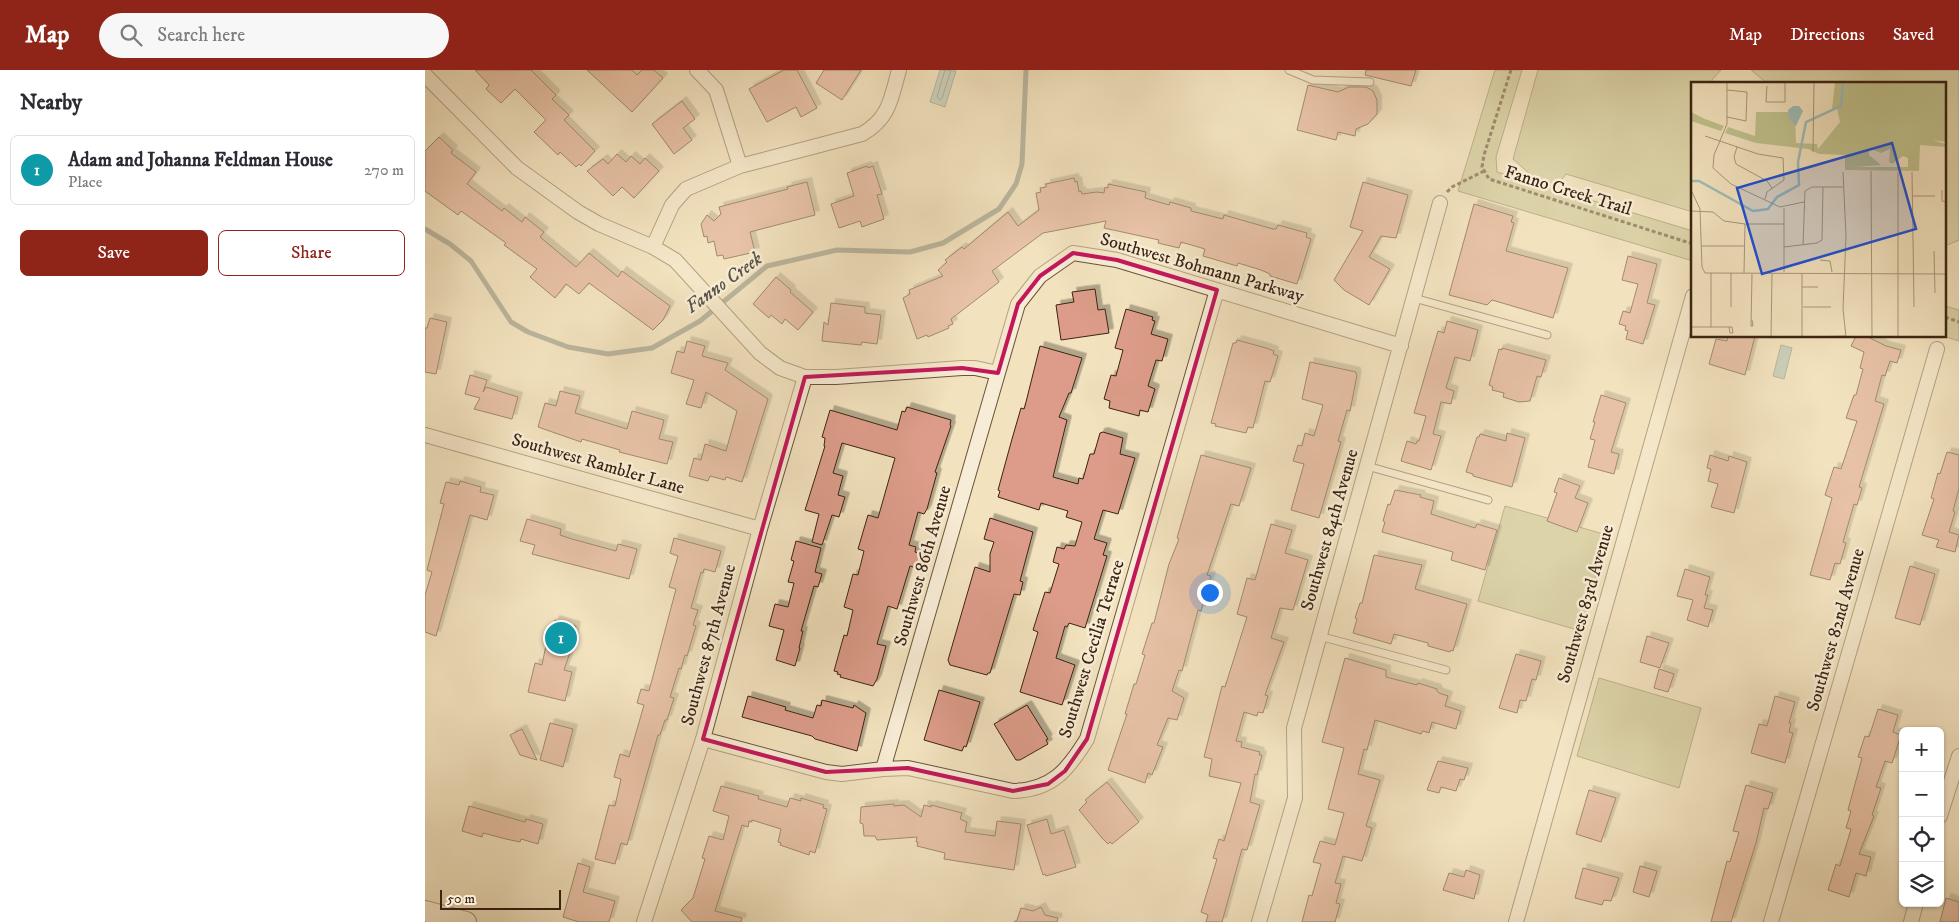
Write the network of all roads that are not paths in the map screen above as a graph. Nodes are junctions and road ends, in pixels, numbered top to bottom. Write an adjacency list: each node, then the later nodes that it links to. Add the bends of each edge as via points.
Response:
1 (697, 70): 6 (street, via 716,90)
2 (899, 70): 6 (street, via 886,113 875,126 862,134)
3 (1289, 70): 5 (lane, via 1313,80)
4 (425, 76): 8 (street, via 517,168 578,212)
5 (1369, 82)
6 (740, 166): 8 (street, via 686,189 672,205)
7 (1440, 203): 10 (street, Southwest 84th Avenue)
8 (653, 247): 16 (street, via 675,260 769,361)
9 (1217, 290): 13 (street, Southwest Bohmann Parkway); 15 (street, Southwest Bohmann Parkway, via 1117,260 1073,253 1040,276 1018,304); 25 (street, Southwest Cecilia Terrace, via 1087,739 1074,760 1048,784 1029,791 1013,791 909,768)
10 (1414, 298): 12 (lane); 13 (street, Southwest 84th Avenue)
11 (1691, 303): 32 (street, Southwest 83rd Avenue)
12 (1547, 335)
13 (1401, 346): 18 (street, Southwest 84th Avenue)
14 (1937, 349): 33 (street, Southwest 82nd Avenue)
15 (998, 373): 16 (street, via 969,368); 25 (street, Southwest 86th Avenue)
16 (805, 377): 20 (street, Southwest 87th Avenue)
17 (425, 435): 20 (street, Southwest Rambler Lane)
18 (1367, 466): 19 (lane); 21 (street, Southwest 84th Avenue)
19 (1488, 500)
20 (760, 529): 23 (street, Southwest 87th Avenue)
21 (1319, 636): 22 (lane); 31 (street, Southwest 84th Avenue, via 1294,728 1295,798)
22 (1446, 670)
23 (703, 739): 25 (street, Southwest Cecilia Terrace, via 826,772 842,774); 30 (street, Southwest 87th Avenue)
24 (1959, 756): 26 (street)
25 (883, 768)
26 (1944, 803)
27 (1915, 907): 34 (street)
28 (425, 910): 29 (main road)
29 (466, 922)
30 (644, 922)
31 (1259, 922)
32 (1516, 922)
33 (1771, 922)
34 (1911, 922)

